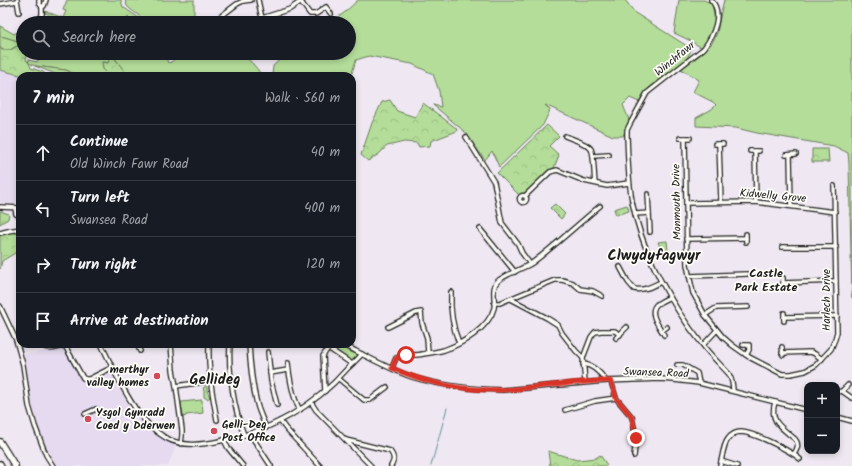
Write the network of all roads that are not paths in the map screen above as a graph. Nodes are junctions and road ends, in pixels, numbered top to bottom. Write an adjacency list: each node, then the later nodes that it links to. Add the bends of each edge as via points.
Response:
1 (17, 0): 8 (street); 10 (street)
2 (39, 0): 9 (street)
3 (46, 0): 9 (street)
4 (251, 0): 13 (street, via 240,2)
5 (258, 0): 14 (street)
6 (711, 0): 27 (street, Winchfawr, via 717,11 715,28 708,42 704,48 650,90 627,130)
7 (302, 1): 11 (street, via 310,14 316,14 326,7); 15 (street, via 290,9)
8 (0, 4)
9 (42, 7): 12 (street)
10 (19, 12)
11 (331, 14)
12 (41, 16)
13 (221, 16)
14 (262, 16)
15 (268, 16)
16 (565, 136): 25 (street, via 586,144)
17 (466, 137): 49 (street, via 494,182 502,223)
18 (680, 138): 19 (street)
19 (685, 138): 20 (street); 33 (street, Monmouth Drive)
20 (690, 138)
21 (724, 144): 31 (street, via 717,144)
22 (750, 151): 32 (street, via 757,151)
23 (609, 154): 25 (street)
24 (796, 154): 35 (street, via 788,155)
25 (593, 156): 26 (street)
26 (595, 183): 27 (street, via 607,186); 30 (street, via 557,170 550,172)
27 (629, 183): 40 (street, Winchfawr)
28 (834, 185): 38 (street, Harlech Drive)
29 (648, 194): 39 (street)
30 (525, 196)
31 (721, 202): 32 (street, Kidwelly Grove); 33 (street, Kidwelly Grove)
32 (756, 202): 35 (street, Kidwelly Grove)
33 (686, 203): 46 (street, Monmouth Drive)
34 (600, 206): 49 (street)
35 (791, 206): 38 (street, Kidwelly Grove)
36 (0, 207): 37 (street)
37 (16, 208)
38 (835, 212): 48 (street, Harlech Drive)
39 (649, 213): 40 (street); 43 (street)
40 (635, 214): 56 (street, Winchfawr)
41 (16, 229): 44 (street)
42 (480, 229): 51 (street)
43 (650, 232)
44 (0, 233)
45 (746, 238): 46 (street)
46 (686, 239): 53 (street, Monmouth Drive)
47 (782, 247): 48 (street)
48 (836, 247): 55 (street, Harlech Drive)
49 (530, 264): 51 (street)
50 (620, 267): 56 (street, via 634,289 640,290)
51 (515, 272): 61 (street, via 496,284)
52 (747, 274): 53 (street)
53 (689, 276): 66 (street, Monmouth Drive, via 693,293)
54 (783, 278): 55 (street, via 783,285)
55 (836, 281): 67 (street, Harlech Drive)
56 (661, 282): 59 (street, Winchfawr)
57 (451, 292): 76 (street, via 452,322)
58 (602, 296): 60 (street, via 593,291 580,290 574,283 554,280)
59 (670, 297): 70 (street, via 656,305 653,312 663,333); 77 (street, Winchfawr)
60 (511, 299): 61 (street); 95 (street, via 558,325)
61 (494, 303): 76 (street, via 488,322)
62 (0, 306): 75 (street)
63 (748, 308): 66 (street, via 716,308)
64 (427, 311): 65 (street)
65 (422, 312): 69 (street, via 416,312 390,326); 92 (street)
66 (705, 315): 72 (street, Monmouth Drive)
67 (837, 316): 68 (street); 96 (street, Harlech Drive, via 835,339 831,349)
68 (784, 317)
69 (389, 319)
70 (667, 327)
71 (627, 328): 73 (street)
72 (717, 330): 77 (street); 94 (street, Harlech Drive)
73 (620, 335): 74 (street); 95 (street, via 615,331 595,332)
74 (616, 338)
75 (16, 340)
76 (459, 343): 92 (street)
77 (703, 345): 115 (street, Winchfawr, via 729,374)
78 (743, 345): 94 (street, via 749,345)
79 (782, 347): 96 (street, via 783,354 811,352)
80 (18, 348): 143 (street, via 29,406 46,455)
81 (67, 348): 101 (street, via 83,378 88,379)
82 (103, 348): 101 (street)
83 (139, 348): 90 (street)
84 (171, 348): 112 (street)
85 (209, 348): 106 (street)
86 (230, 348): 133 (street, via 232,384)
87 (250, 348): 131 (street, via 252,382)
88 (328, 348): 98 (street); 114 (street, via 323,356)
89 (350, 348): 93 (street, Swansea Road)
90 (140, 351)
91 (268, 352): 104 (street)
92 (428, 353): 102 (street, via 396,358)
93 (362, 354): 98 (street); 102 (street, Swansea Road)
94 (746, 355): 96 (street, Harlech Drive, via 782,374 805,371)
95 (583, 358): 99 (street)
96 (822, 359)
97 (288, 363): 103 (street)
98 (352, 364): 105 (street)
99 (583, 364): 107 (street, via 589,364 602,374); 109 (street)
100 (677, 365): 110 (street, via 683,365 697,373)
101 (113, 367): 137 (street, via 144,420 166,438)
102 (392, 368): 109 (street, Swansea Road, via 429,381 487,390)
103 (288, 370): 104 (street); 124 (street)
104 (270, 373): 121 (street)
105 (339, 379): 113 (street, via 364,400 370,400); 114 (street)
106 (210, 381): 112 (street); 128 (street)
107 (606, 381): 108 (street, Swansea Road); 109 (street, Swansea Road)
108 (611, 381): 110 (street, Swansea Road, via 661,379); 117 (street)
109 (584, 382)
110 (699, 384): 115 (street, Swansea Road)
111 (848, 385): 116 (street)
112 (176, 386): 137 (street)
113 (387, 388)
114 (325, 391): 119 (street)
115 (733, 391): 120 (street, Swansea Road)
116 (842, 391): 118 (street)
117 (616, 398): 125 (street); 139 (street, via 632,417 636,438)
118 (852, 398)
119 (311, 402): 124 (street); 135 (street)
120 (775, 402): 123 (street, Swansea Road); 138 (street, via 772,409 776,422 797,442)
121 (277, 405)
122 (96, 409): 126 (street)
123 (804, 409)
124 (300, 410): 129 (street)
125 (565, 410)
126 (85, 414)
127 (840, 418): 130 (street)
128 (217, 420)
129 (280, 421): 131 (street); 146 (street)
130 (852, 421)
131 (266, 428): 132 (street)
132 (251, 433): 133 (street); 145 (street)
133 (244, 435): 134 (street)
134 (224, 440): 137 (street); 144 (street)
135 (345, 440): 147 (street); 148 (street, via 390,451 394,457)
136 (0, 442): 142 (highway)
137 (181, 444)
138 (794, 454): 140 (street); 141 (street, via 756,436 736,432 726,441)
139 (634, 456)
140 (800, 459)
141 (721, 461): 149 (street); 150 (street)
142 (15, 466)
143 (53, 466)
144 (243, 466)
145 (271, 466)
146 (320, 466)
147 (371, 466)
148 (392, 466)
149 (720, 466)
150 (737, 466)

